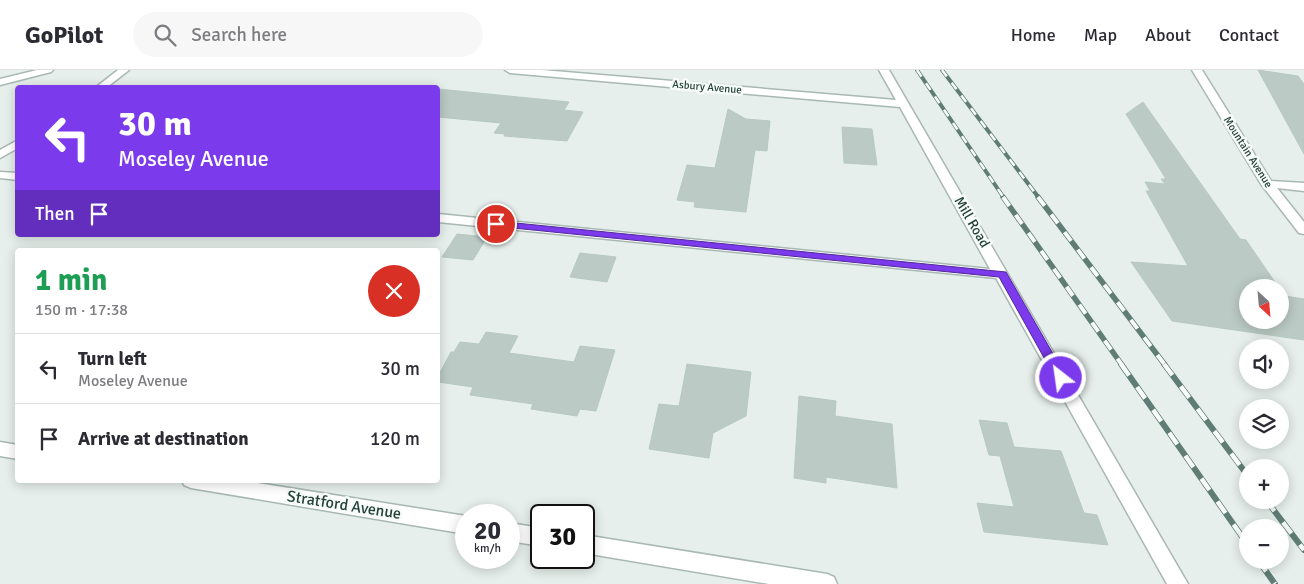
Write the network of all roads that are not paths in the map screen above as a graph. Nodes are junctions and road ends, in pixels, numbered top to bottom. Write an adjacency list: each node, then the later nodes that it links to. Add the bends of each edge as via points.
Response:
1 (48, 70): 6 (street)
2 (124, 70): 7 (street)
3 (510, 70): 8 (street, Asbury Avenue)
4 (884, 70): 8 (street, Mill Road)
5 (1197, 70): 13 (street, Mountain Avenue)
6 (0, 82)
7 (103, 85)
8 (904, 104): 17 (street, Mill Road)
9 (15, 145): 10 (street)
10 (0, 155)
11 (0, 175): 12 (street)
12 (15, 177)
13 (1267, 184): 14 (street); 16 (street, Mountain Avenue)
14 (1304, 187)
15 (440, 218): 17 (street)
16 (1304, 230)
17 (1002, 274): 24 (street, Mill Road)
18 (0, 449): 19 (street)
19 (15, 452)
20 (209, 483): 21 (street, Stratford Avenue)
21 (455, 523)
22 (595, 546): 23 (street)
23 (827, 584)
24 (1178, 584)

